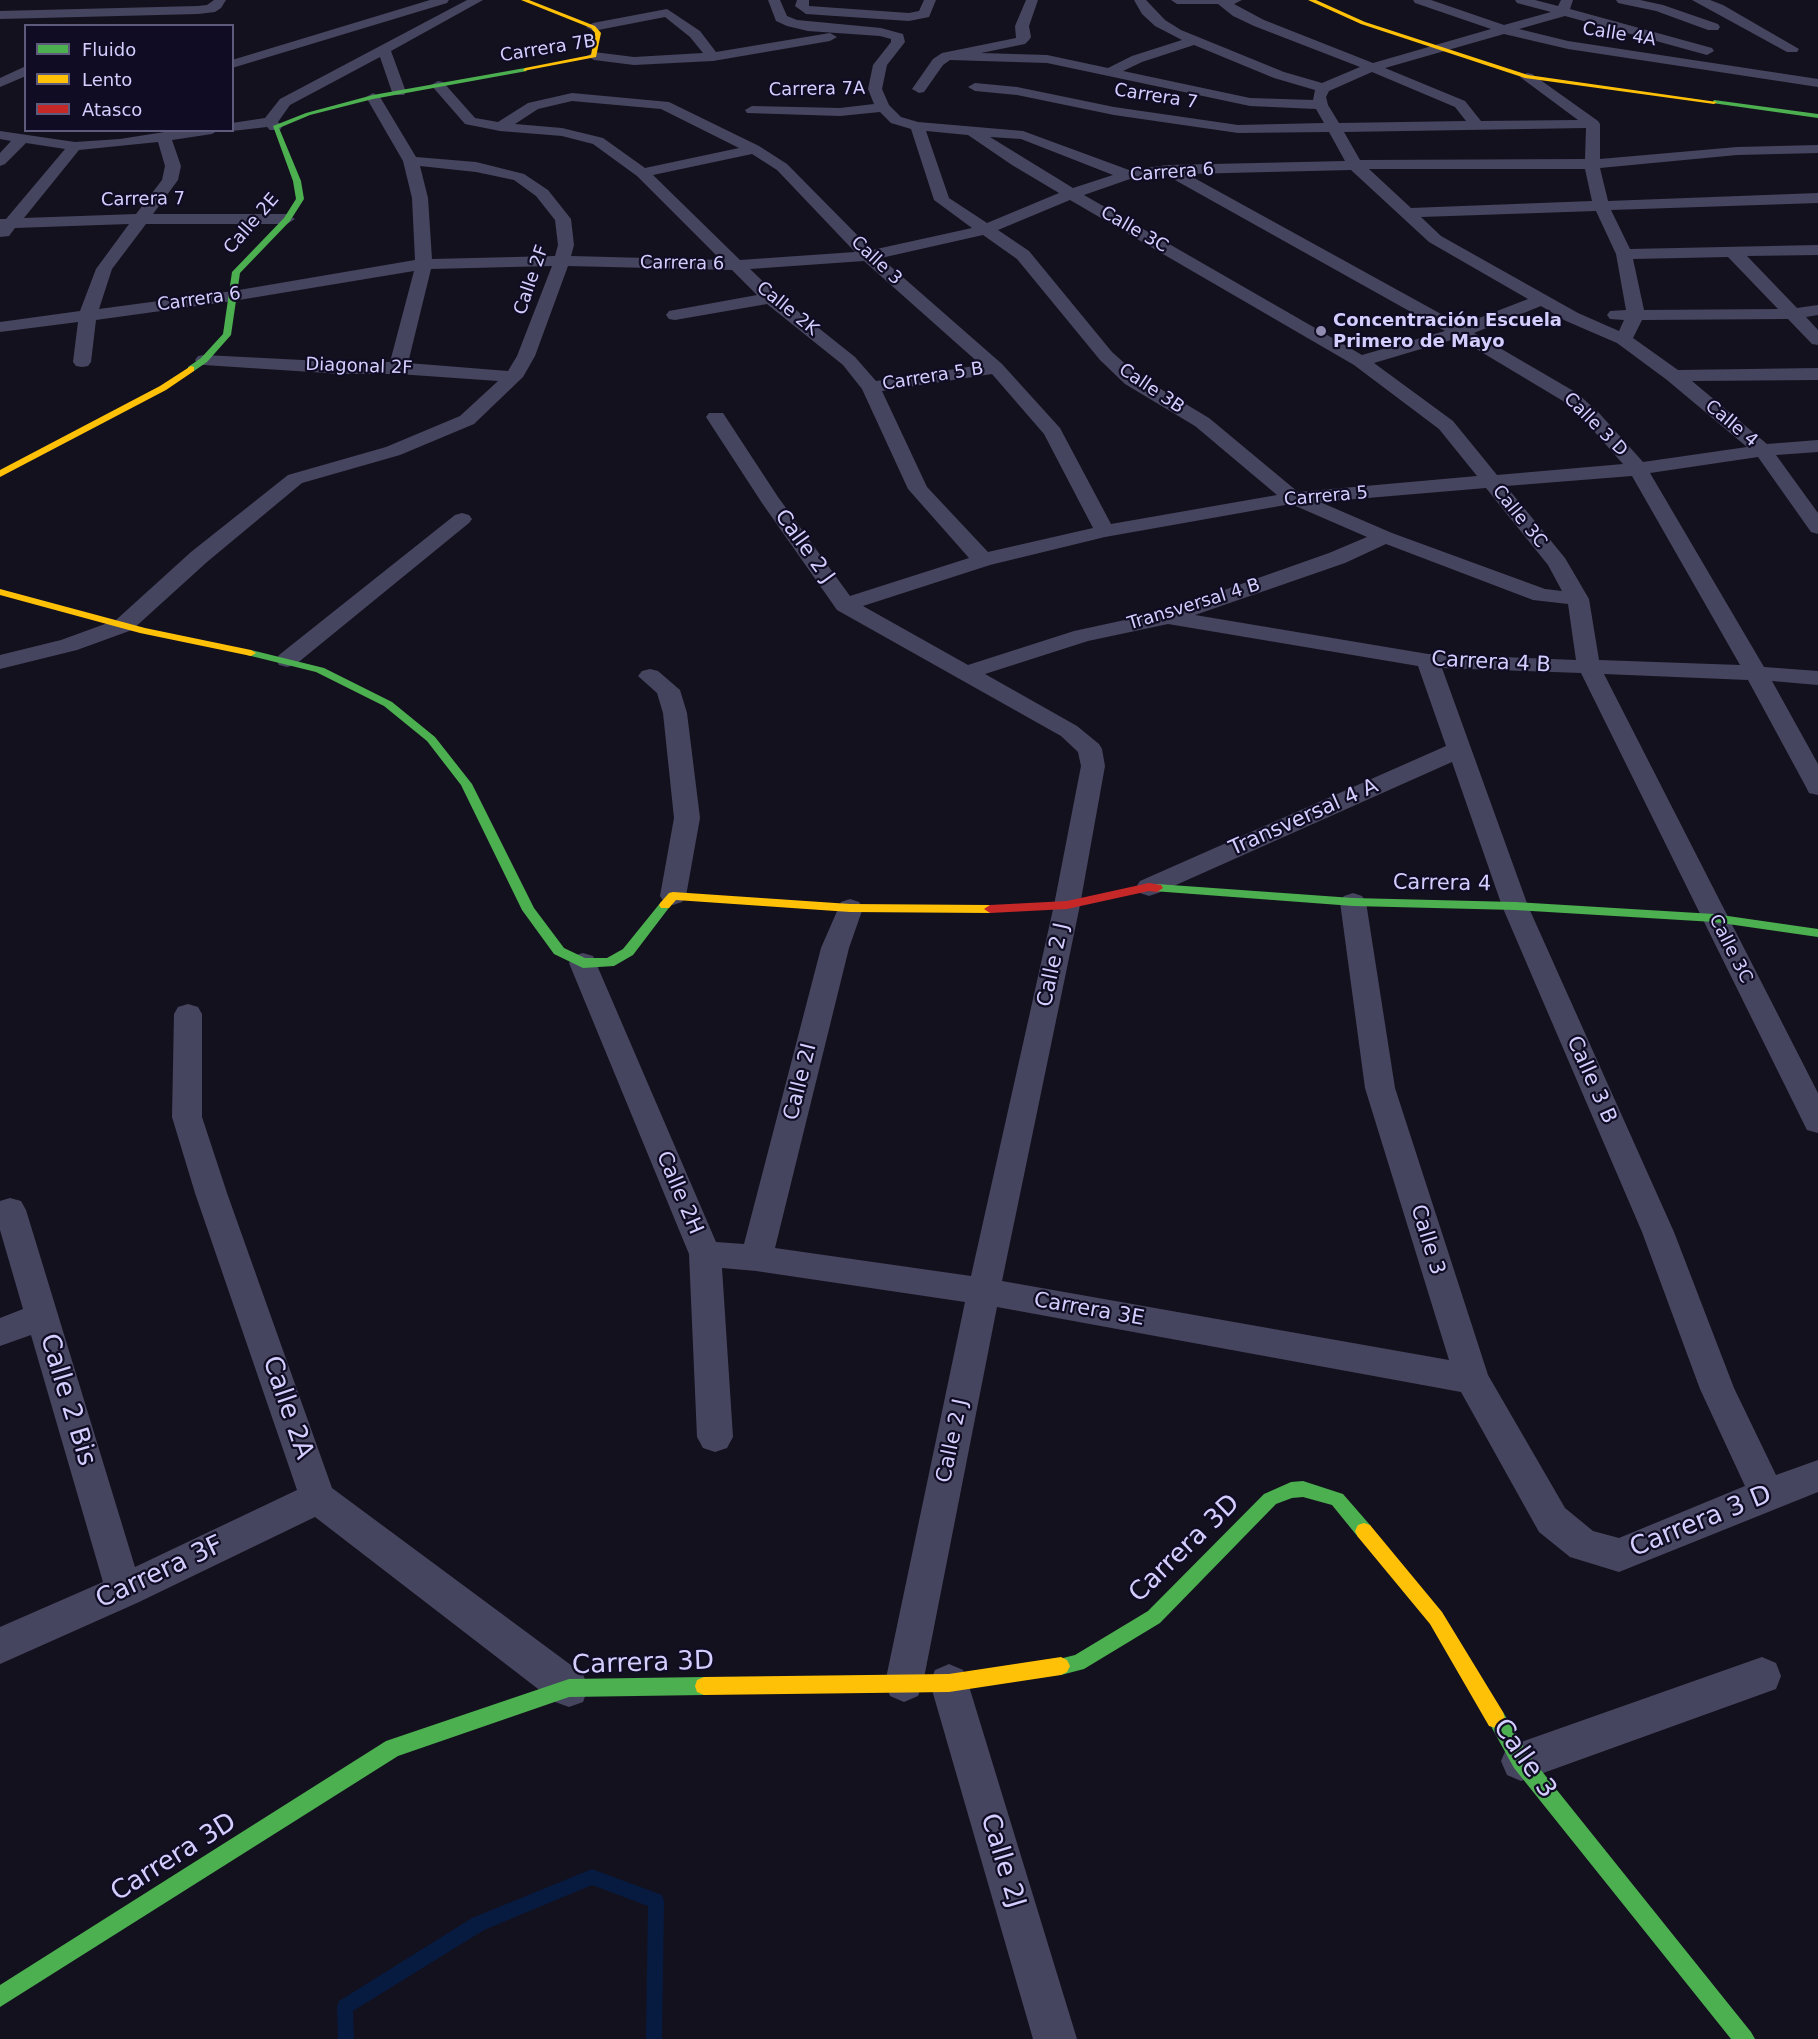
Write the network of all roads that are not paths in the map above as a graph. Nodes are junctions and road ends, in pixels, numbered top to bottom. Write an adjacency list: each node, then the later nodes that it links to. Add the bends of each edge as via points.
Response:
1 (8, 0): 19 (street)
2 (443, 0): 37 (street)
3 (477, 0): 31 (street)
4 (524, 0): 24 (street)
5 (774, 0): 27 (street, via 781,18 792,23)
6 (930, 0): 17 (street, via 924,14 917,16)
7 (1032, 0): 33 (street, via 1020,41)
8 (1140, 0): 28 (street, via 1160,23)
9 (1177, 0): 15 (street)
10 (1311, 0): 29 (street, via 1363,23)
11 (1419, 0): 26 (street, Calle 4A)
12 (1521, 0): 18 (street)
13 (1622, 0): 25 (street)
14 (1698, 0): 30 (street)
15 (1229, 1): 38 (street, via 1238,13 1259,23)
16 (215, 4): 20 (street); 23 (street, via 211,15)
17 (805, 5)
18 (1565, 6): 26 (street); 36 (street)
19 (0, 7)
20 (135, 14): 21 (street); 22 (street)
21 (0, 15)
22 (115, 24)
23 (200, 24)
24 (593, 27): 32 (street, via 598,33); 34 (street, via 667,13 695,34)
25 (1713, 27)
26 (1505, 30): 29 (street); 42 (street, Calle 4A, via 1568,45)
27 (867, 31): 34 (street, Carrera 7B); 50 (street, via 898,37 880,65 874,88)
28 (1194, 41): 40 (street); 45 (street)
29 (1439, 48): 38 (street); 41 (street)
30 (1792, 49)
31 (384, 51): 47 (street); 53 (street, via 285,102 274,115)
32 (594, 56): 34 (street, Carrera 7B, via 634,61); 44 (street, Carrera 7B)
33 (947, 56): 35 (street); 46 (street)
34 (713, 57)
35 (996, 57): 40 (street, via 1047,59); 60 (street, Carrera 7, via 975,87 1238,129)
36 (1746, 62)
37 (234, 63)
38 (1370, 68): 45 (street); 55 (street, via 1442,94 1460,104)
39 (24, 71): 43 (street)
40 (1112, 71): 49 (street, via 1250,102)
41 (1527, 76): 52 (street); 54 (street)
42 (1818, 83)
43 (0, 84)
44 (438, 85): 47 (street, Carrera 7B); 57 (street, Calle 2K, via 470,121)
45 (1323, 88): 49 (street, via 1319,97)
46 (919, 89)
47 (399, 92): 48 (street, Carrera 7B)
48 (373, 97): 53 (street, Carrera 7B); 69 (street)
49 (1322, 105): 60 (street, Calle 4)
50 (883, 107): 51 (street, Carrera 7A, via 840,112); 56 (street, via 896,120)
51 (752, 110)
52 (1818, 116)
53 (273, 124): 58 (street); 80 (street, Calle 2E, via 297,181 300,199)
54 (1593, 124): 55 (street, Carrera 7); 70 (street)
55 (1476, 125): 60 (street, Carrera 7)
56 (917, 126): 59 (street); 82 (street, Calle 3B, via 942,200)
57 (500, 127): 66 (street, Calle 3, via 533,106 572,97 664,105); 73 (street, Calle 2K, via 561,132 598,141)
58 (234, 128)
59 (969, 129): 74 (street, via 1023,135); 75 (street, Calle 3C)
60 (1334, 129): 71 (street, Calle 4)
61 (200, 132): 63 (street)
62 (0, 135): 64 (street)
63 (164, 138): 65 (street); 79 (street, via 173,166 170,180)
64 (22, 139): 65 (street); 68 (street)
65 (75, 146): 81 (street)
66 (754, 149): 73 (street); 87 (street, Calle 3, via 782,167)
67 (1818, 149): 70 (street, Carrera 6, via 1737,150)
68 (0, 161)
69 (411, 161): 88 (street, Calle 2F, via 476,167 519,177 542,193 563,219 566,245); 89 (street, via 420,198)
70 (1592, 164): 71 (street, Carrera 6); 77 (street)
71 (1355, 165): 72 (street, Carrera 6); 78 (street, Calle 4)
72 (1168, 170): 74 (street, Carrera 6); 101 (street, Calle 3 D)
73 (642, 173): 90 (street, Calle 2K)
74 (1128, 175): 75 (street, Carrera 6)
75 (1071, 194): 82 (street, Carrera 6); 105 (street, Calle 3C)
76 (1818, 198): 77 (street)
77 (1601, 205): 78 (street); 86 (street)
78 (1407, 213): 93 (street, Calle 4, via 1435,239)
79 (140, 219): 80 (street, Carrera 7); 81 (street, Carrera 7); 98 (street, via 104,269)
80 (286, 219): 91 (street, Calle 2E, via 236,272)
81 (6, 224): 83 (street)
82 (987, 229): 87 (street, Carrera 6); 119 (street, Calle 3B, via 1023,255 1106,356 1132,380 1202,422)
83 (0, 237)
84 (1818, 250): 85 (street)
85 (1732, 251): 86 (street); 96 (street)
86 (1624, 254): 95 (street)
87 (868, 256): 90 (street, Carrera 6); 108 (street, Calle 3)
88 (562, 261): 89 (street, Carrera 6); 90 (street, Carrera 6); 111 (street, Calle 2F, via 526,356)
89 (424, 264): 91 (street, Carrera 6); 107 (street)
90 (735, 266): 92 (street, Calle 2K)
91 (233, 296): 98 (street, Carrera 6); 104 (street, Calle 2E, via 227,335)
92 (770, 298): 97 (street, Carrera 6); 112 (street, Calle 2K, via 849,361)
93 (1542, 300): 99 (street, Calle 4); 101 (street)
94 (1818, 310): 96 (street)
95 (1636, 314): 96 (street); 99 (street); 102 (street)
96 (1793, 314): 103 (street)
97 (675, 315)
98 (87, 317): 100 (street, Carrera 6); 106 (street)
99 (1572, 317): 102 (street, Calle 4)
100 (0, 327)
101 (1460, 332): 105 (street); 116 (street, Calle 3 D, via 1570,397)
102 (1623, 339): 110 (street, Calle 4)
103 (1818, 339)
104 (204, 360): 107 (street, Diagonal 2F); 117 (street, Calle 2E, via 163,388)
105 (1360, 361): 118 (street, Calle 3C, via 1446,425)
106 (82, 362)
107 (398, 368): 111 (street, Diagonal 2F)
108 (996, 368): 112 (street, Carrera 5 B); 122 (street, Calle 3, via 1053,432)
109 (1818, 374): 110 (street)
110 (1674, 376): 115 (street, Calle 4)
111 (514, 377): 129 (street, Calle 2F, via 467,420 393,451 295,479 199,556)
112 (871, 387): 124 (street, Calle 2K, via 918,489)
113 (716, 417): 127 (street, Calle 2 J)
114 (1818, 446): 115 (street, Carrera 5)
115 (1763, 450): 116 (street, Carrera 5); 121 (street, Calle 4)
116 (1638, 469): 118 (street, Carrera 5); 134 (street, Calle 3 D)
117 (0, 474)
118 (1491, 483): 119 (street, Carrera 5); 126 (street, Calle 3C, via 1557,564)
119 (1293, 498): 122 (street, Carrera 5); 123 (street, Calle 3B)
120 (462, 519): 130 (street)
121 (1818, 528)
122 (1105, 531): 124 (street, Carrera 5)
123 (1385, 537): 126 (street, Calle 3B, via 1541,595); 128 (street, Transversal 4 B, via 1337,558)
124 (983, 560): 127 (street, Carrera 5)
125 (0, 592): 129 (street)
126 (1578, 599): 133 (street, Calle 3C)
127 (845, 605): 135 (street, Calle 2 J)
128 (1168, 617): 131 (street, Carrera 4 B); 135 (street, Transversal 4 B, via 1082,636)
129 (124, 625): 130 (street); 132 (street, via 69,645)
130 (287, 660): 148 (street, via 320,670 388,704 430,739 466,784 528,910 559,951)
131 (1428, 661): 133 (street, Carrera 4 B); 138 (street, Calle 3 B)
132 (0, 662)
133 (1589, 667): 134 (street, Carrera 4 B); 146 (street, Calle 3C)
134 (1756, 673): 137 (street, Carrera 4 B); 139 (street, Calle 3 D)
135 (966, 674): 143 (street, Calle 2 J, via 1069,731 1090,749 1093,766)
136 (650, 676): 141 (street, via 668,690 675,713 687,818)
137 (1818, 678)
138 (1460, 749): 140 (street, Transversal 4 A); 144 (street, Calle 3 B)
139 (1818, 787)
140 (1149, 887): 142 (street, Carrera 4); 143 (street, Carrera 4)
141 (673, 896): 145 (street, Carrera 4); 148 (street, via 628,952 609,963)
142 (1353, 902): 144 (street, Carrera 4); 157 (street, Calle 3, via 1380,1088)
143 (1067, 905): 145 (street, Carrera 4, via 1006,909); 154 (street, Calle 2 J)
144 (1515, 906): 146 (street, Carrera 4); 161 (street, Calle 3 B, via 1658,1232 1717,1389)
145 (850, 908): 153 (street, Calle 2I, via 835,948)
146 (1714, 918): 147 (street, Carrera 4); 150 (street, Calle 3C)
147 (1818, 933)
148 (583, 963): 152 (street, Calle 2H)
149 (188, 1014): 162 (street, Calle 2A, via 187,1117)
150 (1818, 1122)
151 (10, 1210): 155 (street, Calle 2 Bis)
152 (705, 1254): 153 (street, Carrera 3E); 158 (street, Calle 2H)
153 (756, 1258): 154 (street, Carrera 3E)
154 (984, 1291): 157 (street, Carrera 3E); 167 (street, Calle 2 J)
155 (41, 1316): 156 (street); 164 (street, Calle 2 Bis)
156 (0, 1332)
157 (1472, 1379): 163 (street, Calle 3, via 1552,1520)
158 (715, 1437)
159 (1818, 1476): 161 (street, Carrera 3 D)
160 (1303, 1489): 168 (street, Carrera 3D, via 1270,1499 1154,1617 1078,1663); 170 (street, Calle 3, via 1337,1499 1436,1618)
161 (1767, 1494): 163 (street, Carrera 3 D, via 1619,1555)
162 (318, 1498): 164 (street, Carrera 3F); 169 (street)
163 (1583, 1545)
164 (124, 1591): 165 (street, Carrera 3F)
165 (0, 1646)
166 (1762, 1676): 170 (street)
167 (904, 1683): 168 (street, Carrera 3D); 169 (street, Carrera 3D)
168 (949, 1683): 172 (street, Calle 2J)
169 (569, 1688): 171 (street, Carrera 3D, via 393,1748)
170 (1521, 1761): 173 (street, Calle 3)
171 (0, 1997)
172 (1055, 2039)
173 (1744, 2039)

